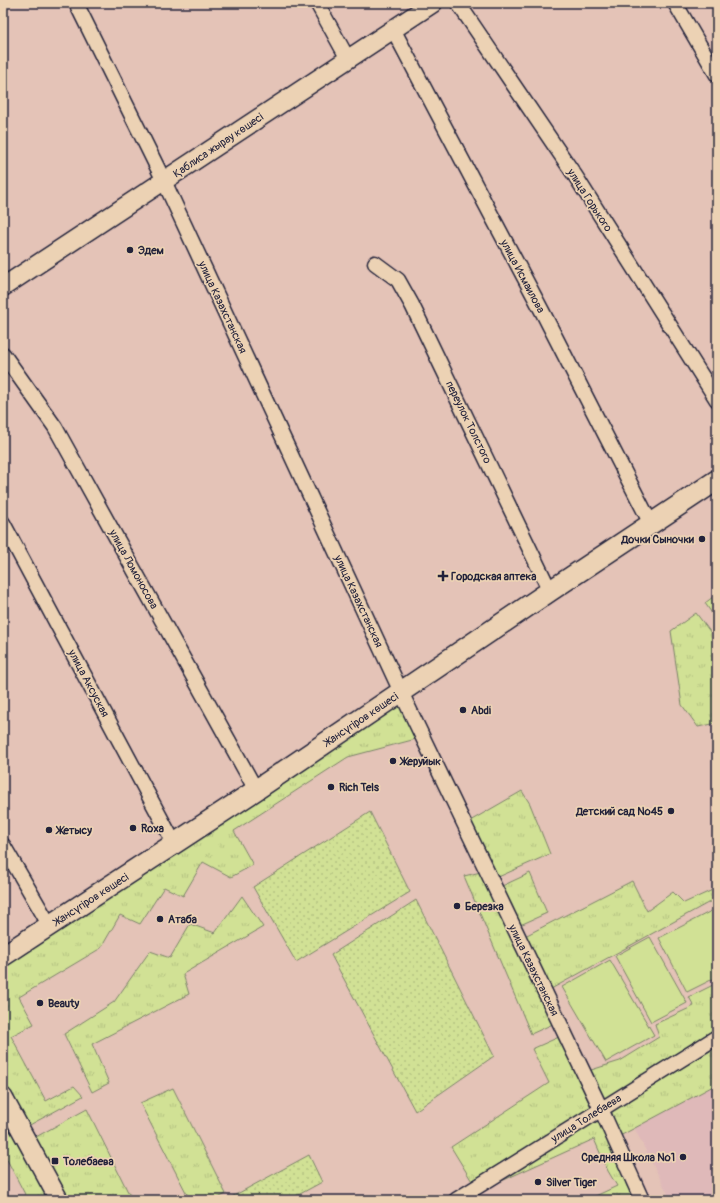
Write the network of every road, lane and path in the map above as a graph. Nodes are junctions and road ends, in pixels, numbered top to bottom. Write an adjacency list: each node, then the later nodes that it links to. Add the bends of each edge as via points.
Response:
1 (76, 3): 9 (street, улица Казахстанская)
2 (318, 3): 7 (street)
3 (432, 3): 6 (street, Қаблиса жырау көшесі)
4 (458, 3): 13 (street, улица Горького, via 576,177)
5 (675, 3): 8 (street)
6 (393, 30): 7 (street, Қаблиса жырау көшесі); 16 (street, улица Исмаилова)
7 (348, 59): 9 (street, Қаблиса жырау көшесі)
8 (717, 75)
9 (164, 181): 11 (street, Қаблиса жырау көшесі); 18 (street, улица Казахстанская)
10 (375, 263): 17 (street, переулок Толстого, via 398,280 412,305)
11 (3, 287)
12 (3, 354): 19 (street, улица Ломоносова, via 55,427)
13 (717, 400)
14 (717, 480): 16 (main road, Жансүгіров көшесі)
15 (3, 523): 20 (street, улица Аксуская)
16 (651, 524): 17 (main road, Жансүгіров көшесі)
17 (550, 590): 18 (main road, Жансүгіров көшесі)
18 (401, 692): 19 (main road, Жансүгіров көшесі); 26 (street, улица Казахстанская)
19 (256, 790): 20 (main road, Жансүгіров көшесі)
20 (174, 843): 22 (main road, Жансүгіров көшесі)
21 (3, 845): 22 (street)
22 (50, 926): 23 (main road, Жансүгіров көшесі)
23 (3, 956)
24 (717, 1037): 26 (street, улица Толебаева)
25 (3, 1097): 27 (street)
26 (601, 1109): 28 (street, улица Толебаева); 29 (street, улица Казахстанская)
27 (59, 1200)
28 (456, 1200)
29 (642, 1200)

